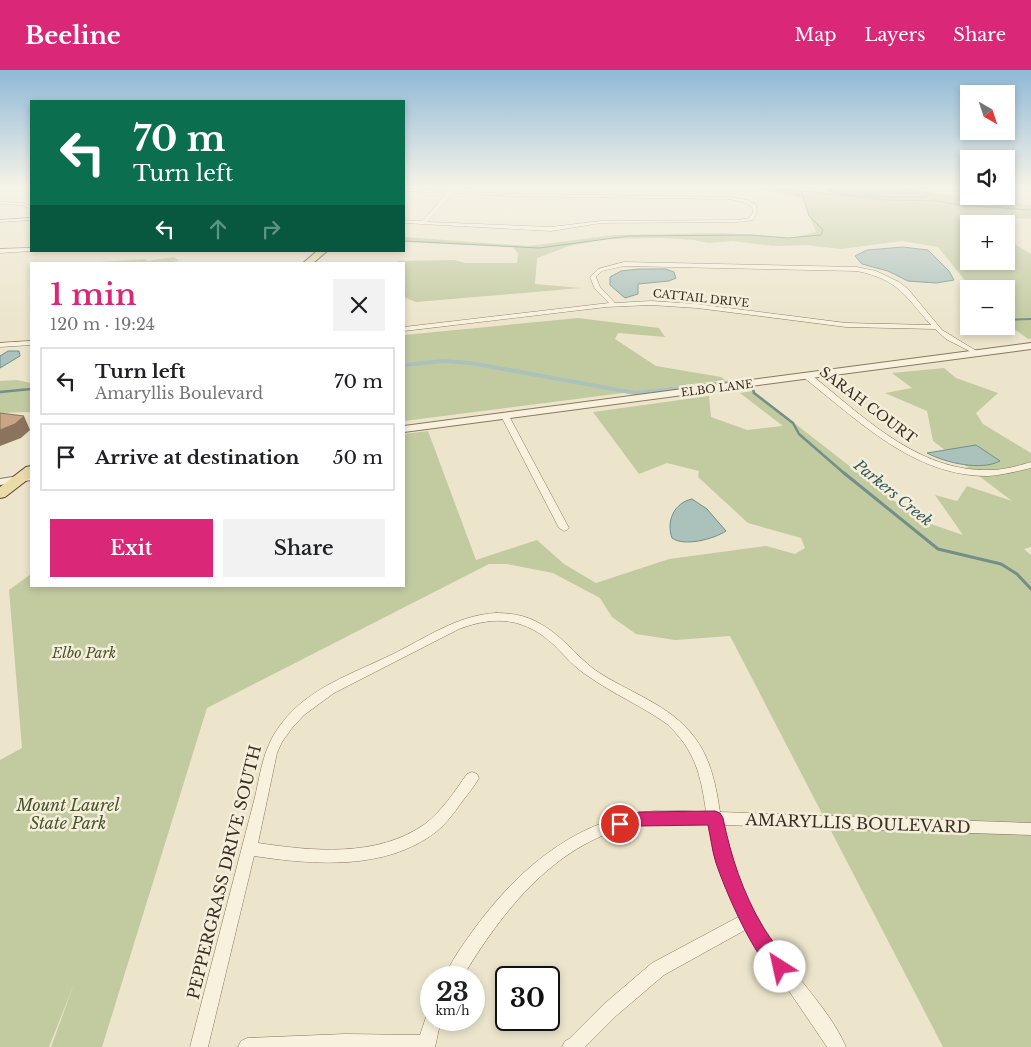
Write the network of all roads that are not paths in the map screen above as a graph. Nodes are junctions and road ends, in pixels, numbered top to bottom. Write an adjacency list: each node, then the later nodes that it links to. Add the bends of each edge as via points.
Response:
1 (30, 250): 2 (street)
2 (0, 252)
3 (322, 252): 4 (main road)
4 (309, 262)
5 (613, 304): 6 (street, CATTAIL DRIVE, via 680,304 834,324); 6 (street, via 595,285 593,277 600,270 624,264 840,268 872,272 898,282); 7 (street, CATTAIL DRIVE)
6 (937, 327): 11 (street)
7 (405, 329)
8 (30, 343): 9 (street)
9 (0, 345)
10 (1031, 346): 11 (street, ELBO LANE)
11 (977, 353): 12 (street, ELBO LANE)
12 (806, 375): 13 (street, ELBO LANE); 15 (street, SARAH COURT, via 900,447 930,462 950,469 991,473)
13 (505, 416): 14 (street, ELBO LANE); 19 (street)
14 (405, 429)
15 (1031, 465)
16 (28, 475): 17 (street); 18 (main road)
17 (0, 482)
18 (0, 494)
19 (564, 528)
20 (472, 778): 23 (street, via 430,827 391,848 362,854 306,856)
21 (715, 818): 22 (street, AMARYLLIS BOULEVARD); 23 (street, PEPPERGRASS DRIVE SOUTH, via 701,759 692,742 675,724 592,673 542,628 511,617 488,616 455,626 324,695 292,718 272,748); 24 (street, PEPPERGRASS DRIVE SOUTH, via 724,862); 25 (street, AMARYLLIS BOULEVARD, via 639,819 601,830 566,847 536,870 516,892 479,936)
22 (1031, 829)
23 (248, 848): 28 (street, PEPPERGRASS DRIVE SOUTH)
24 (749, 920): 30 (street, via 658,969 634,987); 31 (street, PEPPERGRASS DRIVE SOUTH)
25 (460, 966)
26 (431, 1031): 27 (street)
27 (427, 1046): 29 (street, via 346,1043)
28 (199, 1047)
29 (247, 1047)
30 (571, 1047)
31 (837, 1047)

